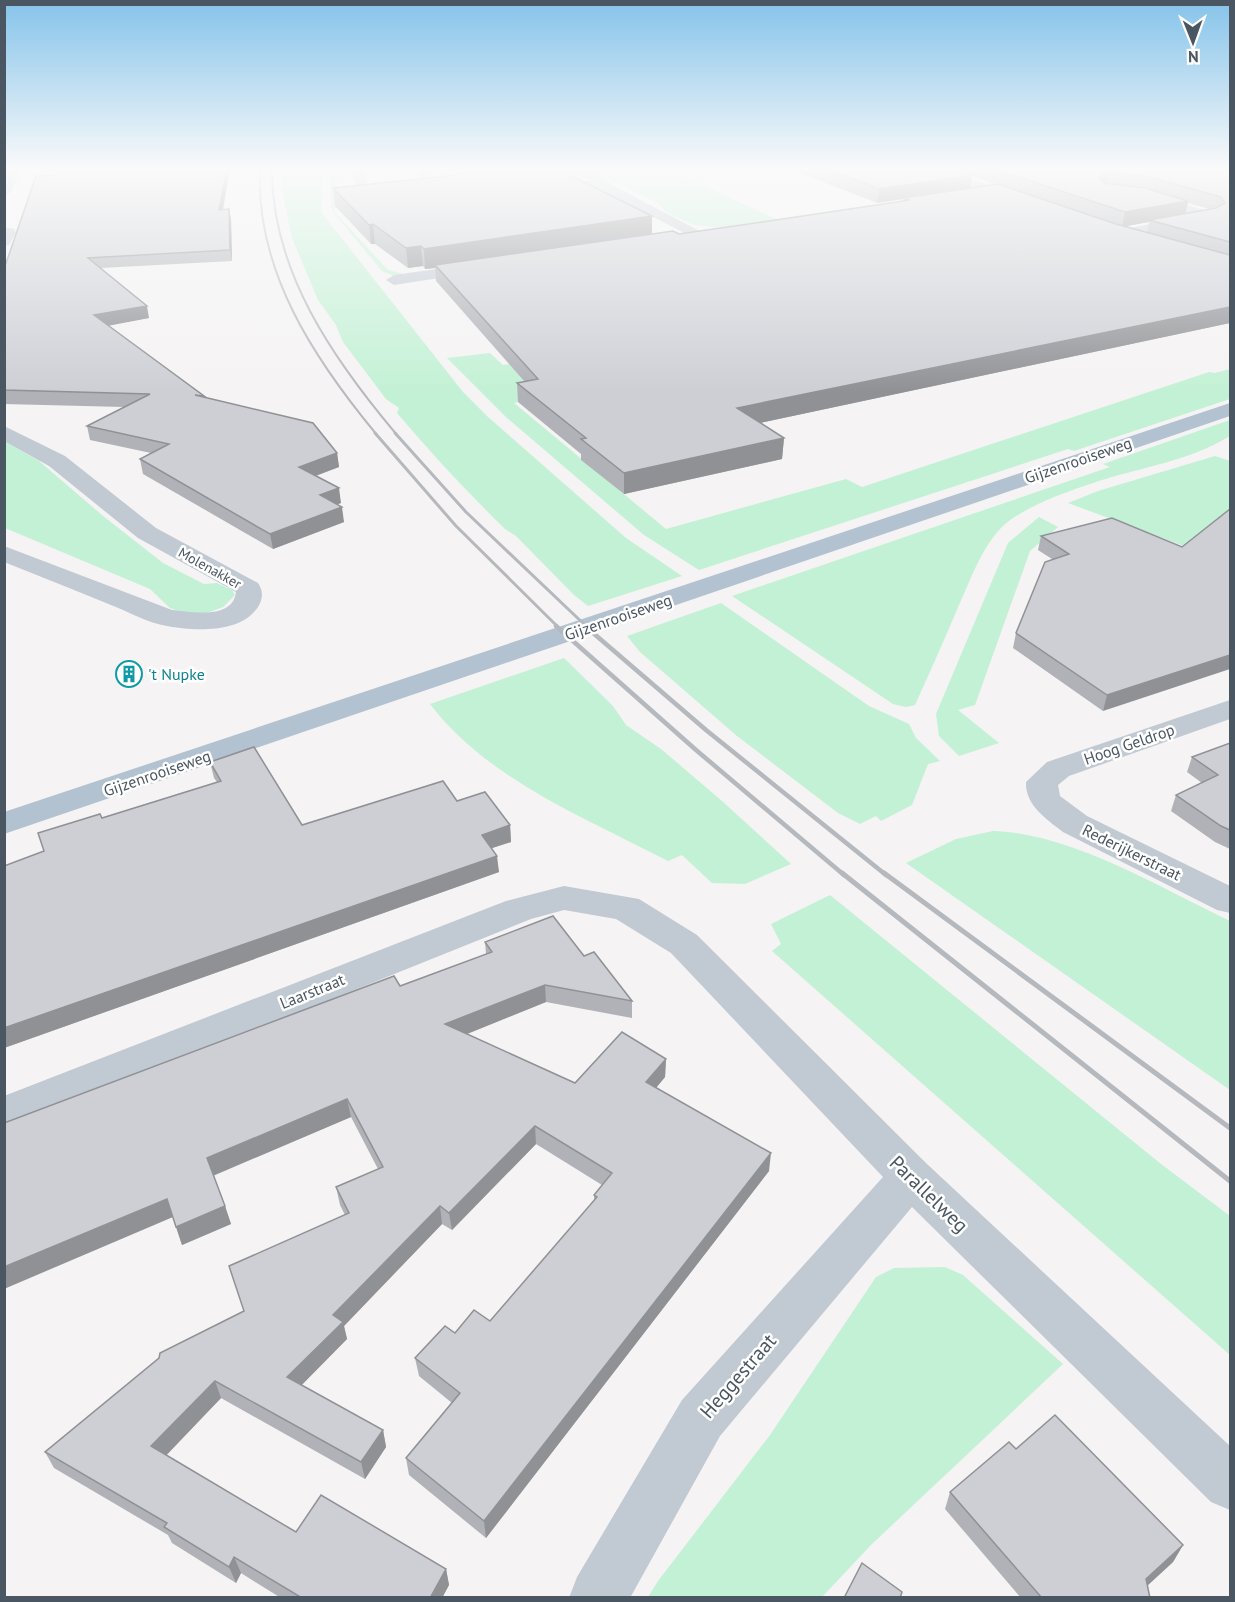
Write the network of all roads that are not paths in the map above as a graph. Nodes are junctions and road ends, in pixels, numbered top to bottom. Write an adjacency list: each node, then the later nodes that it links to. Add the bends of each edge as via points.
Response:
1 (489, 266): 2 (street)
2 (394, 280)
3 (1230, 409): 8 (main road, Gijzenrooiseweg)
4 (4, 432): 5 (street, Molenakker, via 57,460 147,533 249,589 248,603 240,612 221,619 167,618)
5 (4, 553)
6 (1230, 709): 7 (street, Hoog Geldrop, via 1058,769 1042,782)
7 (1042, 792): 9 (street, Rederijkerstraat, via 1055,810 1075,824)
8 (4, 824)
9 (1230, 901)
10 (626, 908): 11 (street, Laarstraat, via 564,898 519,910); 12 (street, Parallelweg, via 684,944)
11 (4, 1114)
12 (911, 1177): 13 (street, Parallelweg); 14 (street, Heggestraat, via 701,1418)
13 (1230, 1483)
14 (598, 1598)

